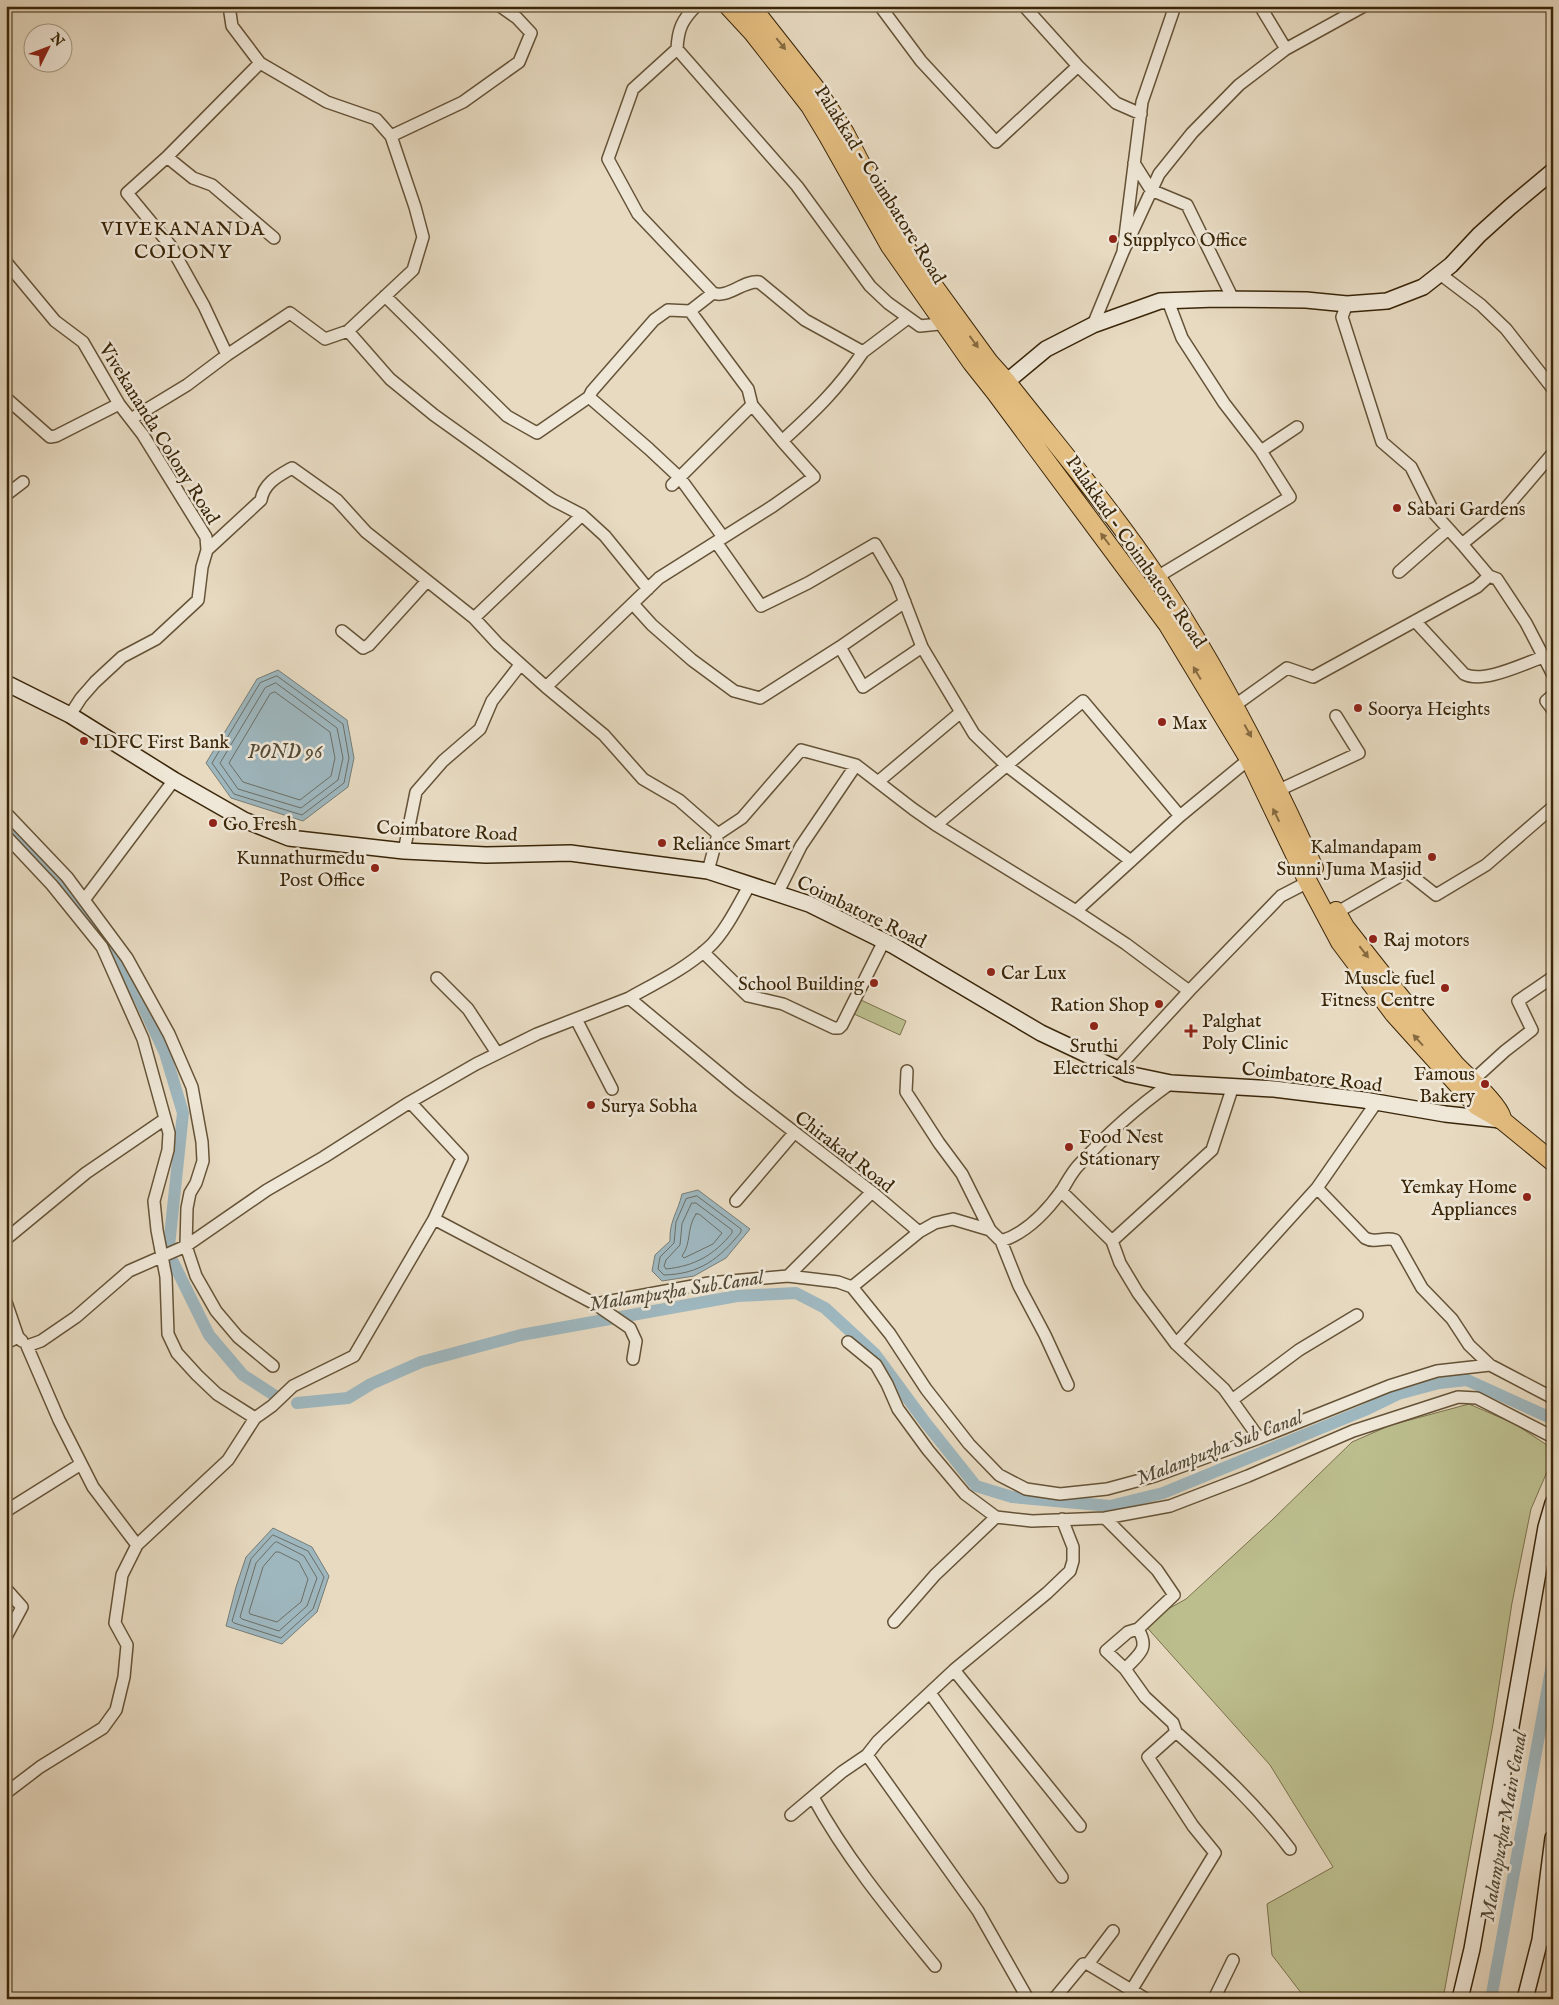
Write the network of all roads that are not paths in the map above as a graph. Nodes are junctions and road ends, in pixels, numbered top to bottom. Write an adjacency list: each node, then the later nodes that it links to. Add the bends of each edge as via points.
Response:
1 (229, 6): 13 (street, via 232,26)
2 (500, 6): 16 (street, via 531,34 519,62 463,102)
3 (696, 6): 11 (street, via 683,19)
4 (728, 6): 32 (main road, Palakkad - Coimbatore Road, via 810,106 890,246)
5 (751, 6): 32 (main road, Palakkad - Coimbatore Road, one-way to 32, via 818,90 845,133 901,241)
6 (880, 6): 14 (street, via 921,61 996,142)
7 (1024, 6): 14 (street)
8 (1174, 6): 15 (street, via 1142,102)
9 (1260, 6): 12 (street)
10 (1364, 6): 12 (street)
11 (677, 49): 25 (street, via 633,89 608,159 638,214); 31 (street, via 796,186 870,286)
12 (1286, 49): 20 (street, via 1239,85 1192,133 1159,174)
13 (260, 63): 16 (street, via 327,102 376,119); 17 (street)
14 (1078, 66): 15 (street, via 1116,103)
15 (1141, 114): 18 (street)
16 (391, 136): 26 (street, via 423,237 413,270)
17 (166, 157): 21 (street, via 193,178 212,185); 36 (street, via 127,193 170,246)
18 (1134, 164): 20 (street); 22 (street)
19 (1553, 172): 24 (main road, via 1504,212)
20 (1151, 190): 22 (street); 27 (street, via 1187,205)
21 (274, 238)
22 (1123, 252): 33 (street)
23 (8, 268): 41 (street, Vivekananda Colony Road, via 55,321 83,342)
24 (1440, 274): 29 (main road, via 1423,287 1387,301); 38 (street, via 1506,329)
25 (713, 293): 30 (street); 35 (street, via 724,294 752,281 759,282 805,320)
26 (385, 296): 34 (street); 39 (street, via 507,416 538,433)
27 (1233, 300): 28 (main road); 29 (main road, via 1306,300)
28 (1168, 301): 33 (main road); 46 (street, via 1182,338 1224,403)
29 (1347, 304): 52 (street, via 1342,317 1382,442 1411,467 1434,513)
30 (690, 311): 39 (street, via 668,310 654,320); 42 (street, via 748,389)
31 (908, 318): 32 (street, via 920,326); 35 (street)
32 (952, 323): 37 (main road, Palakkad - Coimbatore Road, via 972,363)
33 (1092, 324): 37 (main road, via 1046,349)
34 (348, 331): 36 (street, via 326,339 290,313); 51 (street, via 390,380 434,415 553,500)
35 (863, 352): 45 (street, via 824,403)
36 (227, 355): 43 (street)
37 (1001, 386): 58 (main road, Palakkad - Coimbatore Road, via 1109,512); 66 (main road, Palakkad - Coimbatore Road, one-way to 37, via 1168,625)
38 (1553, 389)
39 (589, 397): 48 (street, via 650,449)
40 (6, 398): 41 (street, via 50,437)
41 (118, 404): 43 (street, Vivekananda Colony Road)
42 (752, 405): 45 (street); 48 (street)
43 (131, 419): 55 (street, Vivekananda Colony Road, via 206,538)
44 (1297, 426): 46 (street)
45 (782, 441): 53 (street, via 814,478)
46 (1261, 451): 58 (street, via 1290,496)
47 (1553, 453): 54 (street, via 1506,508)
48 (676, 481): 53 (street)
49 (23, 482): 50 (street)
50 (6, 495)
51 (582, 515): 60 (street, via 605,536); 63 (street)
52 (1448, 529): 54 (street); 56 (street)
53 (720, 540): 60 (street, via 659,578); 61 (street, via 761,606 875,544)
54 (1462, 544): 57 (street)
55 (207, 550): 59 (street, via 261,500 262,492 273,479 292,468 337,500 366,532); 78 (street, Vivekananda Colony Road, via 198,600 156,639 122,657)
56 (1399, 572)
57 (1489, 576): 64 (street, via 1477,587); 69 (street, via 1497,579 1526,623)
58 (1157, 577): 66 (main road, Palakkad - Coimbatore Road)
59 (427, 580): 63 (street); 65 (street, via 369,645 363,648)
60 (648, 590): 62 (street)
61 (905, 602): 67 (street); 68 (street)
62 (633, 604): 68 (street, via 678,648 734,691 760,698); 73 (street)
63 (474, 618): 70 (street)
64 (1415, 621): 69 (street, via 1468,676 1485,677); 75 (street, via 1313,677 1286,668)
65 (342, 631)
66 (1188, 642): 75 (main road, Palakkad - Coimbatore Road); 80 (main road, Palakkad - Coimbatore Road, one-way to 66)
67 (922, 646): 68 (street, via 863,687); 77 (street)
68 (840, 647)
69 (1543, 657): 71 (street)
70 (520, 665): 73 (street); 92 (street, via 492,701 480,729 431,772 416,792)
71 (1553, 675)
72 (6, 683): 78 (main road, Coimbatore Road)
73 (546, 687): 90 (street, via 604,735 643,779 679,800)
74 (1553, 695): 76 (street, via 1546,701)
75 (1234, 706): 80 (main road, Palakkad - Coimbatore Road, one-way to 80)
76 (1553, 710)
77 (961, 712): 82 (street, via 974,734); 84 (street)
78 (70, 715): 83 (main road, Coimbatore Road)
79 (1336, 716): 85 (street, via 1359,753)
80 (1254, 754): 85 (main road, Palakkad - Coimbatore Road); 88 (street); 95 (main road, Palakkad - Coimbatore Road, one-way to 80)
81 (856, 764): 84 (street); 90 (street, via 801,750 742,818); 97 (street, via 801,846)
82 (1006, 766): 88 (street, via 1083,702); 89 (street); 93 (street)
83 (174, 780): 92 (main road, Coimbatore Road, via 244,820 288,838); 98 (street)
84 (879, 781): 89 (street)
85 (1279, 790): 100 (main road, Palakkad - Coimbatore Road)
86 (1553, 807): 100 (street, via 1486,865 1436,895 1407,872)
87 (6, 813): 98 (street, via 67,877)
88 (1180, 816): 93 (street)
89 (936, 825): 99 (street)
90 (718, 834): 94 (street)
91 (6, 836): 117 (street, via 52,885 102,947 143,1039)
92 (404, 851): 94 (main road, Coimbatore Road, via 486,855 570,853)
93 (1131, 860): 99 (street)
94 (708, 871): 96 (main road, Coimbatore Road)
95 (1308, 882): 105 (street, via 1281,896); 118 (main road, Palakkad - Coimbatore Road, one-way to 95, via 1478,1106 1394,1014 1340,942)
96 (750, 884): 97 (main road, Coimbatore Road); 102 (street, via 735,913)
97 (778, 892): 101 (main road, Coimbatore Road, via 810,904)
98 (84, 900): 131 (street, via 127,958 169,1034 192,1087 203,1161 190,1193)
99 (1076, 911): 105 (street)
100 (1336, 913): 111 (main road, Palakkad - Coimbatore Road, one-way to 111, via 1414,1016)
101 (884, 941): 102 (street, via 839,1028 783,1004 748,996); 109 (main road, Coimbatore Road, via 1041,1033)
102 (703, 952): 106 (street, via 671,975)
103 (1553, 977): 111 (street, via 1518,1000 1532,1030)
104 (437, 978): 108 (street, via 468,1009)
105 (1188, 991): 109 (street)
106 (629, 998): 107 (street); 119 (street, Chirakad Road)
107 (576, 1019): 108 (street); 114 (street)
108 (497, 1053): 115 (street)
109 (1117, 1069): 112 (main road, Coimbatore Road)
110 (907, 1071): 126 (street, via 906,1092 962,1174)
111 (1471, 1082): 118 (main road, Palakkad - Coimbatore Road, via 1496,1105)
112 (1171, 1083): 113 (main road, Coimbatore Road); 122 (street, via 1121,1123 1075,1169)
113 (1233, 1086): 116 (main road, Coimbatore Road); 130 (street, via 1212,1150)
114 (612, 1089)
115 (410, 1102): 125 (street, via 462,1158); 131 (street, via 267,1190)
116 (1376, 1102): 118 (main road, Coimbatore Road); 121 (street)
117 (165, 1119): 128 (street, via 86,1173); 132 (street, via 169,1133 168,1150 154,1201)
118 (1503, 1121): 120 (main road, Palakkad - Coimbatore Road)
119 (794, 1133): 123 (street, Chirakad Road); 124 (street)
120 (1553, 1162)
121 (1317, 1188): 141 (street); 144 (street, via 1365,1238 1395,1240 1422,1288)
122 (1061, 1191): 129 (street, via 1026,1229); 130 (street)
123 (872, 1192): 127 (street, Chirakad Road); 133 (street)
124 (736, 1201)
125 (434, 1219): 136 (street); 149 (street, via 354,1356 293,1386)
126 (990, 1230): 127 (street, via 954,1219 935,1223); 129 (street)
127 (919, 1232): 134 (street)
128 (6, 1239)
129 (1002, 1241): 146 (street, via 1019,1286)
130 (1112, 1241): 141 (street, via 1120,1263 1138,1293)
131 (186, 1246): 132 (street); 145 (street, via 196,1276 216,1311 238,1337)
132 (163, 1256): 142 (street, via 129,1271 76,1317 41,1341); 149 (street, via 168,1334 177,1353 217,1394)
133 (788, 1276): 134 (street, via 838,1282); 136 (street, via 709,1283)
134 (852, 1287): 151 (street, via 969,1444 998,1475 1026,1489 1060,1494 1108,1489 1155,1476)
135 (6, 1302): 138 (street)
136 (594, 1304): 143 (street, via 630,1328 636,1341)
137 (1357, 1315): 148 (street, via 1299,1350)
138 (18, 1337): 140 (street); 142 (street)
139 (848, 1342): 155 (street, via 876,1365 898,1409 965,1494)
140 (6, 1343)
141 (1176, 1344): 148 (street)
142 (27, 1346): 152 (street)
143 (632, 1359)
144 (1490, 1365): 147 (street); 151 (street, via 1437,1371 1389,1386)
145 (273, 1366)
146 (1068, 1385)
147 (1553, 1398)
148 (1232, 1400): 151 (street)
149 (255, 1418): 158 (street, via 228,1460)
150 (1553, 1437): 156 (street, via 1477,1398 1458,1397 1354,1431 1170,1506)
151 (1259, 1438)
152 (81, 1464): 154 (street); 158 (street, via 92,1487)
153 (1553, 1503): 186 (main road, via 1546,1526 1472,1949)
154 (6, 1511)
155 (996, 1516): 157 (street, via 1032,1521); 160 (street, via 935,1575)
156 (1105, 1518): 157 (street); 161 (street, via 1157,1570 1174,1595)
157 (1062, 1520): 164 (street, via 1073,1547 1070,1571)
158 (137, 1545): 168 (street, via 122,1575 115,1624 127,1645 116,1710 103,1728 40,1767)
159 (6, 1589): 162 (street, via 22,1607)
160 (894, 1622)
161 (1138, 1629): 163 (street, via 1144,1639 1143,1649); 163 (street, via 1128,1632 1106,1651)
162 (6, 1637)
163 (1126, 1669): 166 (street, via 1145,1697 1173,1724)
164 (954, 1670): 165 (street); 171 (street)
165 (930, 1693): 167 (street); 174 (street)
166 (1176, 1732): 173 (street, via 1229,1778); 181 (street, via 1148,1757 1193,1826 1215,1853)
167 (867, 1755): 169 (street); 182 (street, via 978,1911)
168 (6, 1793)
169 (813, 1796): 170 (street); 180 (street, via 847,1852)
170 (791, 1815)
171 (1080, 1826)
172 (1553, 1838): 176 (main road)
173 (1290, 1849)
174 (1062, 1877)
175 (1113, 1931): 179 (street)
176 (1541, 1932): 177 (street); 187 (main road)
177 (1553, 1944)
178 (1233, 1960): 185 (street)
179 (1088, 1964): 181 (street); 183 (street, via 1078,1967)
180 (935, 1966)
181 (1129, 1995): 184 (street)
182 (1028, 1999)
183 (1054, 1999)
184 (1146, 1999)
185 (1214, 1999)
186 (1460, 1999)
187 (1525, 1999)

